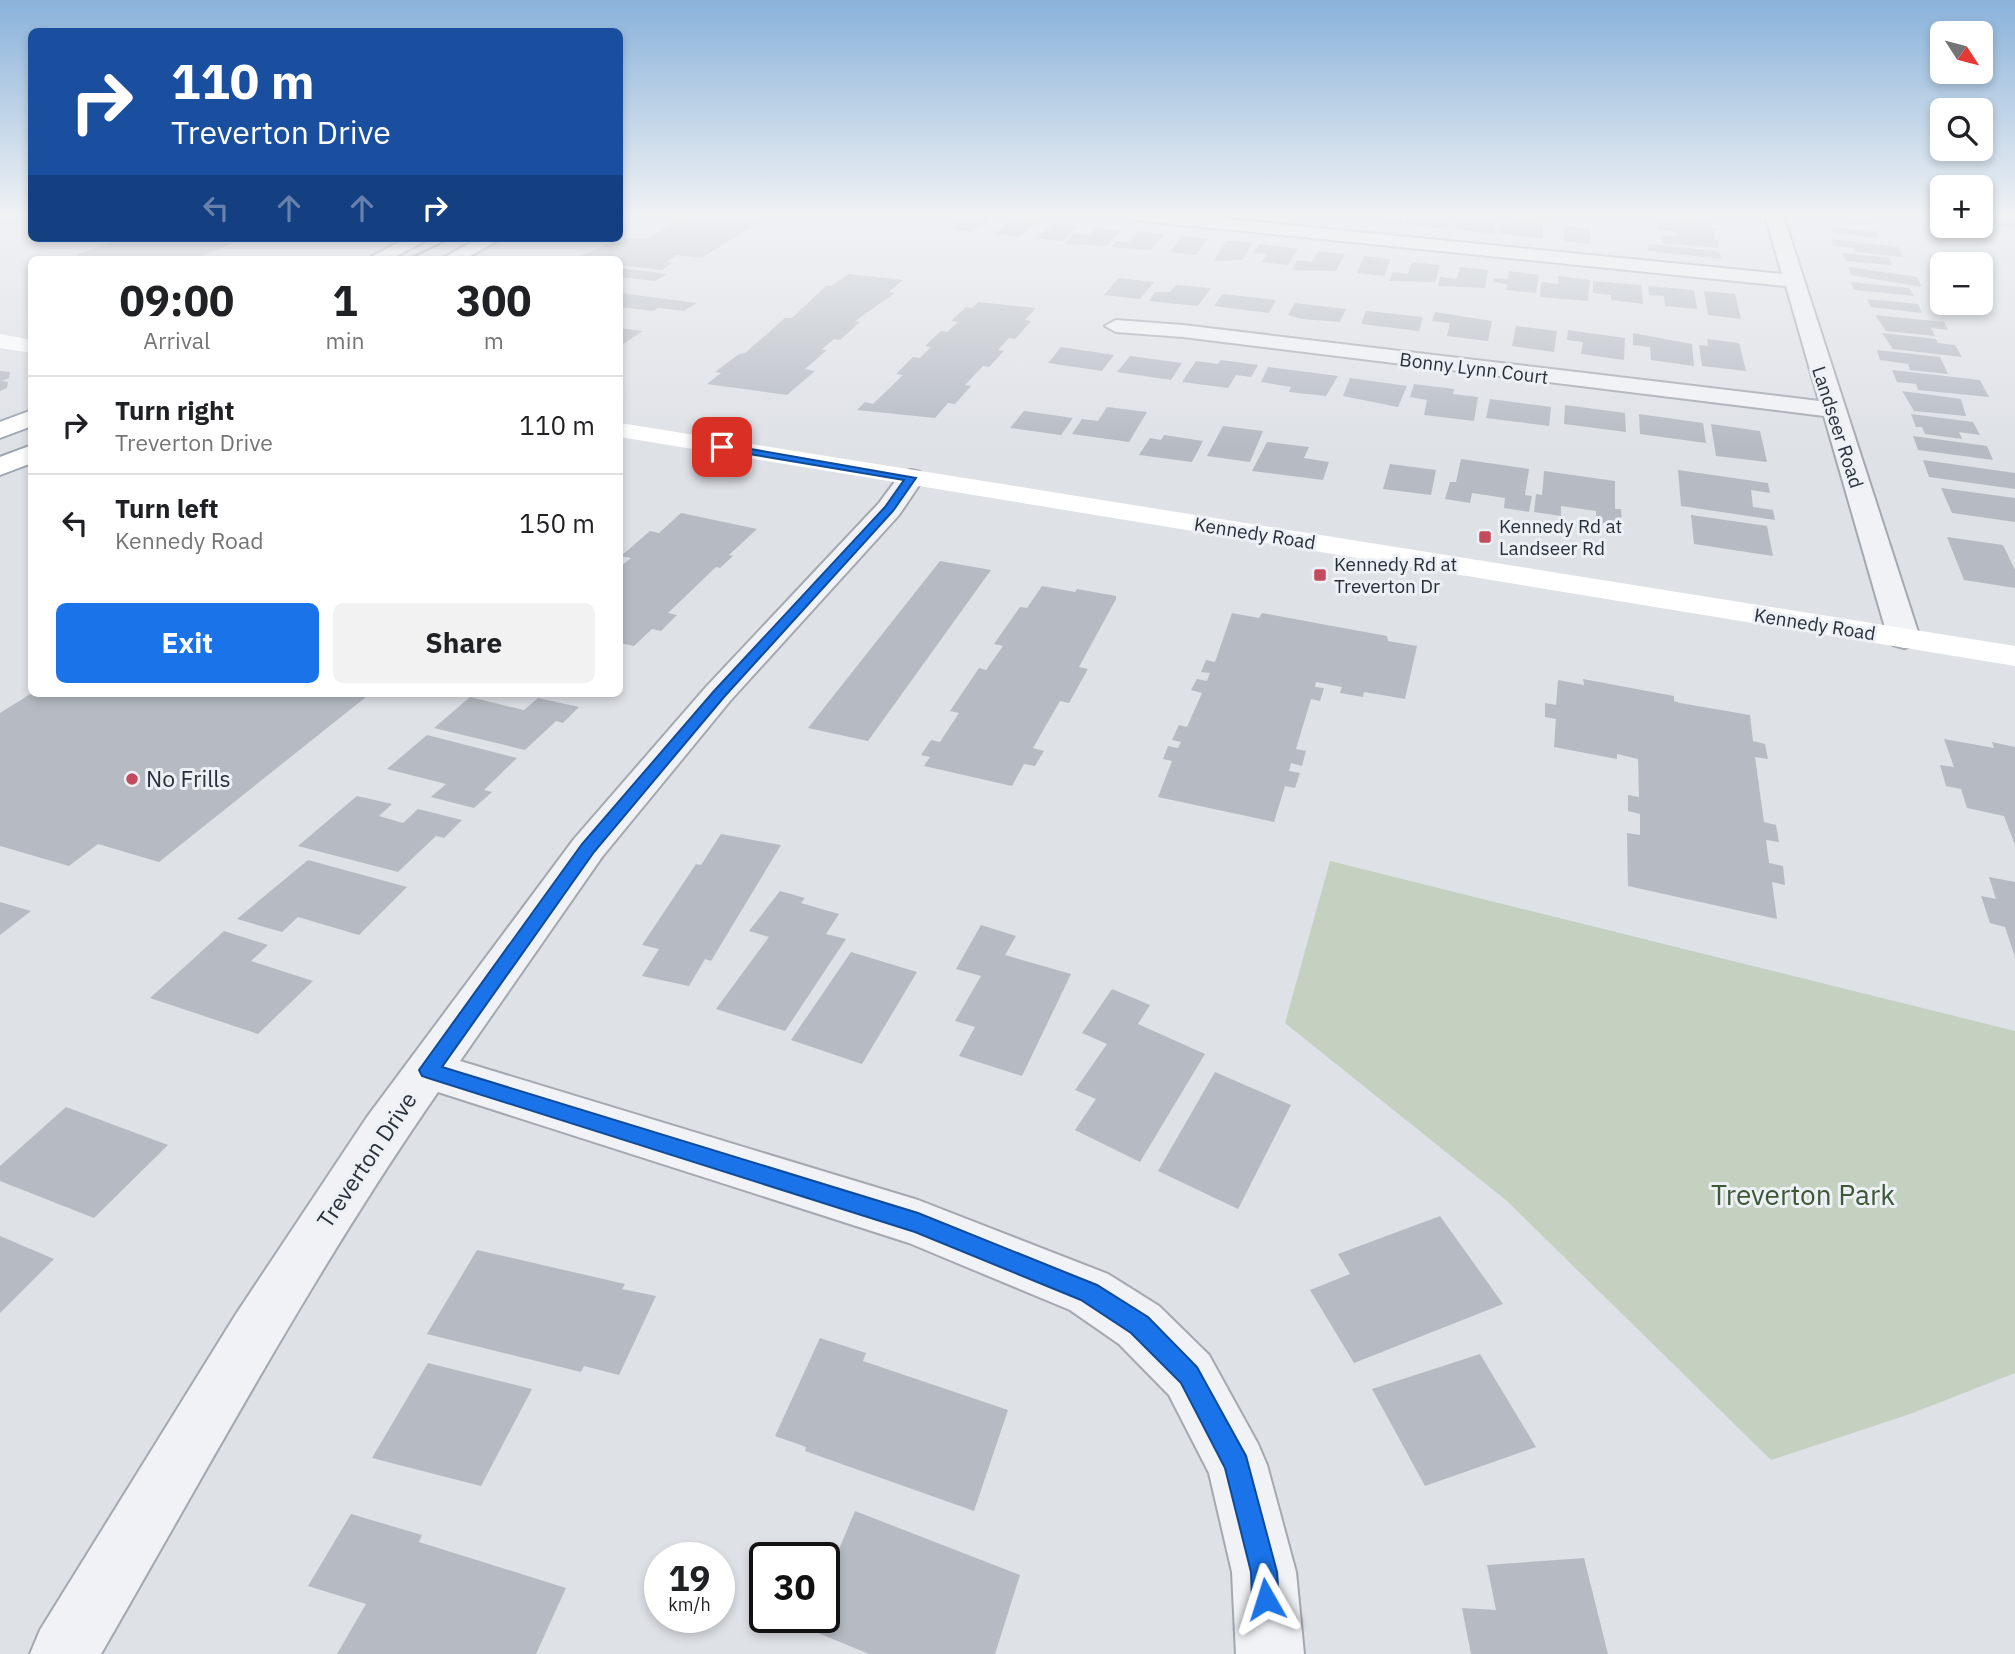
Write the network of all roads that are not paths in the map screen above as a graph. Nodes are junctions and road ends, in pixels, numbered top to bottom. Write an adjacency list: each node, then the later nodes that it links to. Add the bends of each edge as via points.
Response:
1 (1796, 292): 5 (street, Landseer Road)
2 (1116, 326): 5 (street, Bonny Lynn Court)
3 (0, 341): 4 (main road)
4 (28, 346)
5 (1832, 410): 12 (street, Landseer Road)
6 (28, 419): 8 (main road)
7 (623, 430): 11 (main road, Kennedy Road)
8 (0, 431)
9 (28, 455): 10 (main road)
10 (0, 467)
11 (911, 478): 12 (main road, Kennedy Road); 14 (street, Treverton Drive, via 889,509 719,694 588,848)
12 (1904, 638): 13 (main road, Kennedy Road)
13 (2015, 656)
14 (428, 1070): 15 (street, Treverton Drive, via 256,1333); 16 (street, via 918,1223 1089,1292 1139,1325 1189,1375 1237,1465 1264,1572)
15 (64, 1654)
16 (1270, 1654)

